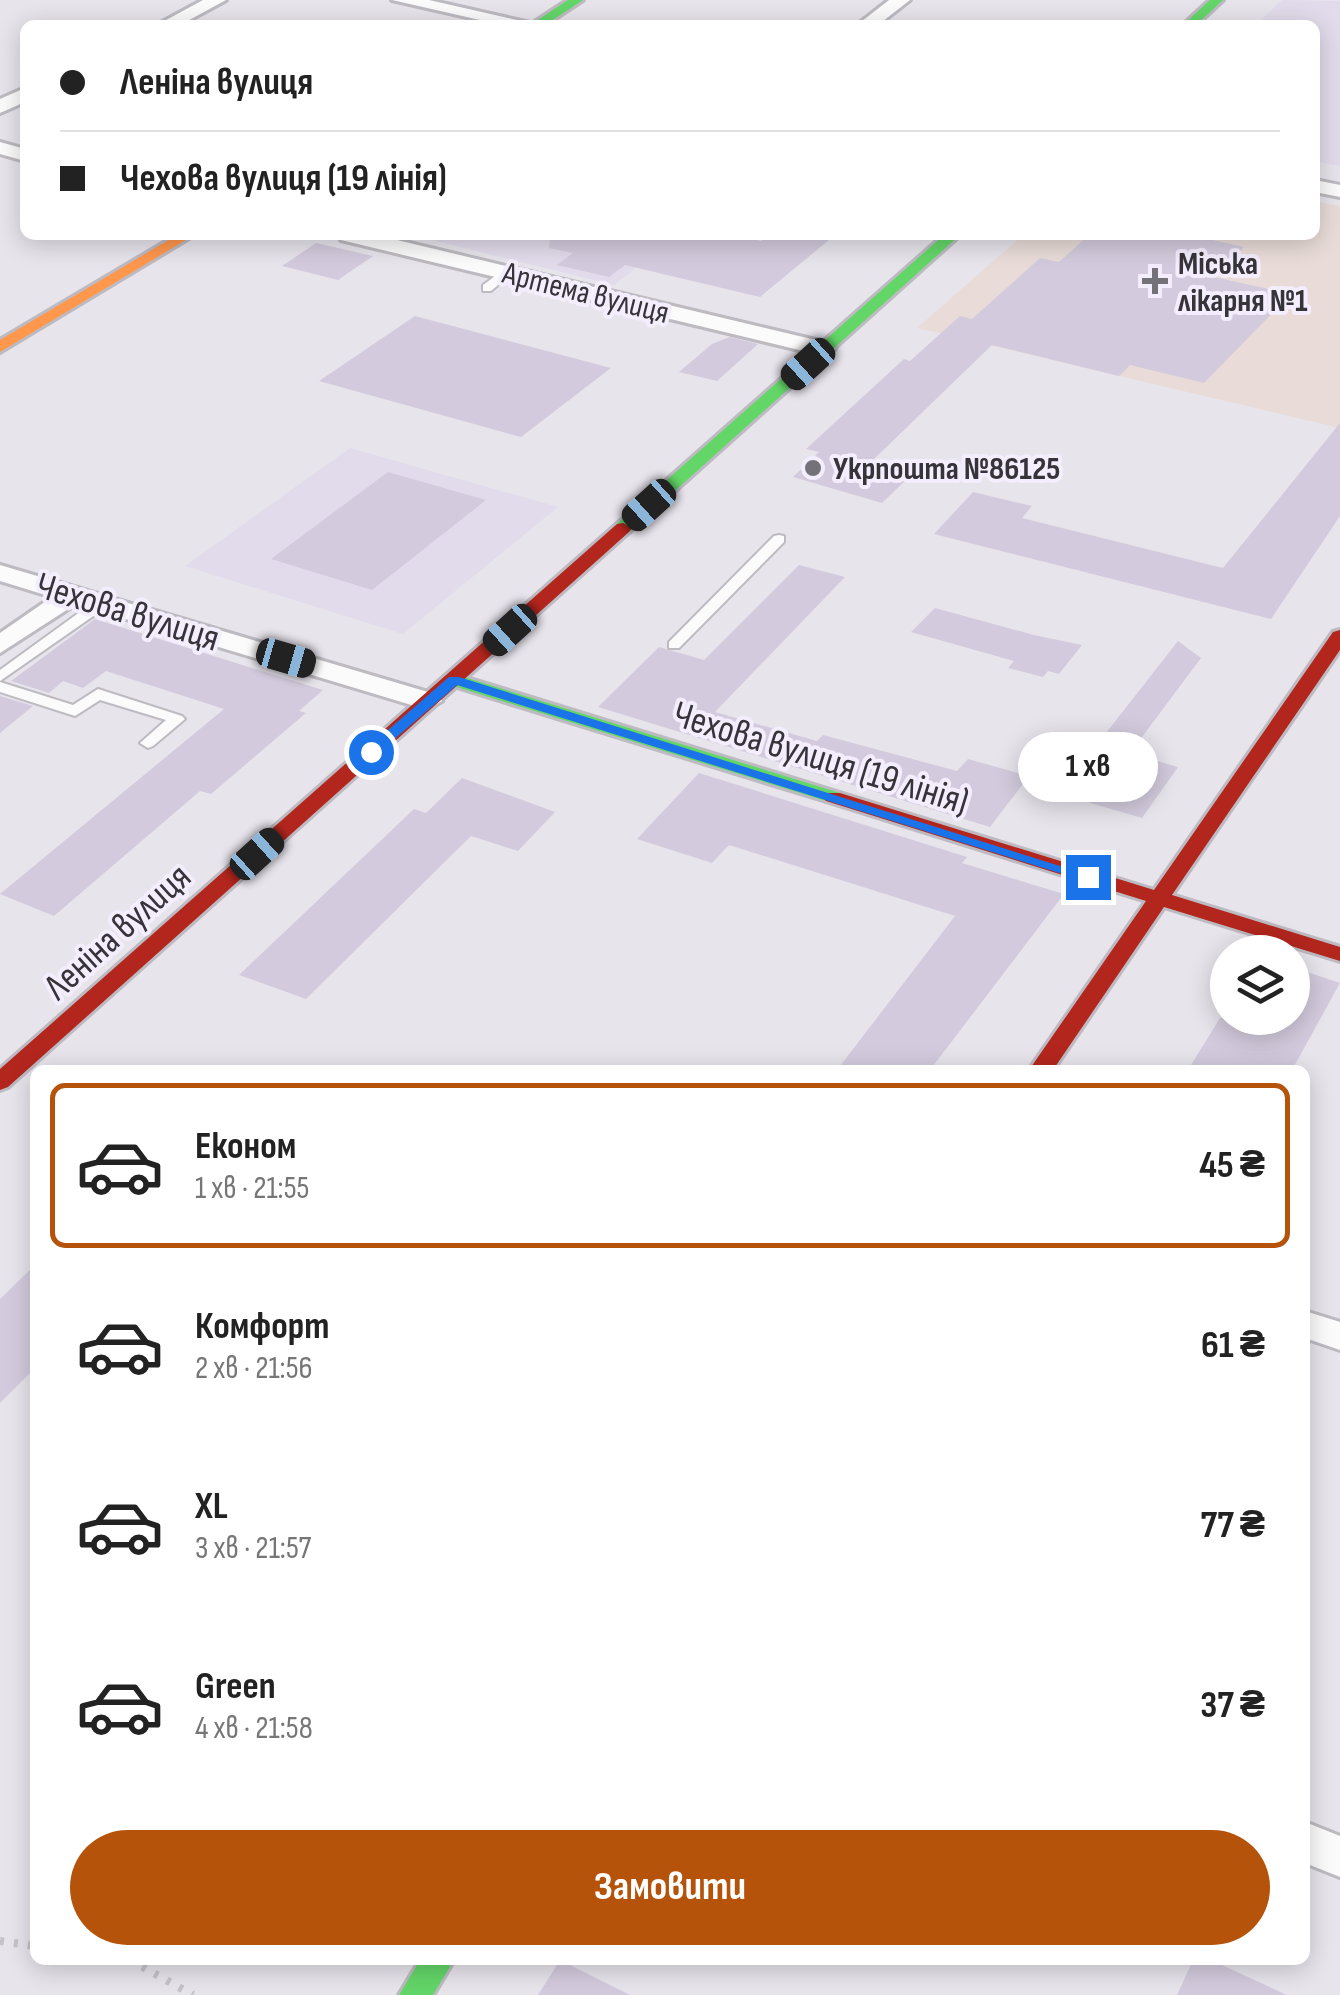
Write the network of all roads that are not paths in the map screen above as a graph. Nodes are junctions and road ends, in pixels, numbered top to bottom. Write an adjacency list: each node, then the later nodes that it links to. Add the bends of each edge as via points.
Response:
1 (217, 0): 6 (street)
2 (401, 0): 7 (street)
3 (577, 0): 8 (street)
4 (900, 0): 9 (street)
5 (1217, 0): 10 (street)
6 (176, 20)
7 (507, 20)
8 (542, 20)
9 (873, 20)
10 (1195, 20)
11 (179, 240): 16 (street)
12 (370, 240): 14 (street, Артема вулиця)
13 (947, 240): 17 (street, Леніна вулиця)
14 (506, 273): 15 (lane); 17 (street, Артема вулиця)
15 (487, 288)
16 (0, 347)
17 (824, 349): 25 (street, Леніна вулиця)
18 (779, 539): 23 (lane)
19 (0, 572): 20 (street, Чехова вулиця)
20 (72, 594): 22 (street); 24 (lane, via 94,609); 27 (street, Чехова вулиця)
21 (1340, 636): 29 (street)
22 (0, 645)
23 (674, 645)
24 (0, 677)
25 (454, 680): 27 (street, Леніна вулиця); 29 (street, Чехова вулиця (19 лiнiя))
26 (0, 687): 28 (lane, via 75,711 98,694 177,720)
27 (428, 701): 32 (street, Леніна вулиця)
28 (148, 742)
29 (1162, 900): 30 (street, Чехова вулиця (19 лiнiя)); 31 (street)
30 (1340, 954)
31 (1045, 1065)
32 (0, 1082)
33 (1310, 1326): 34 (street)
34 (1340, 1336)
35 (1310, 1844): 36 (street)
36 (1340, 1857)
37 (435, 1965): 38 (street)
38 (414, 1995)

